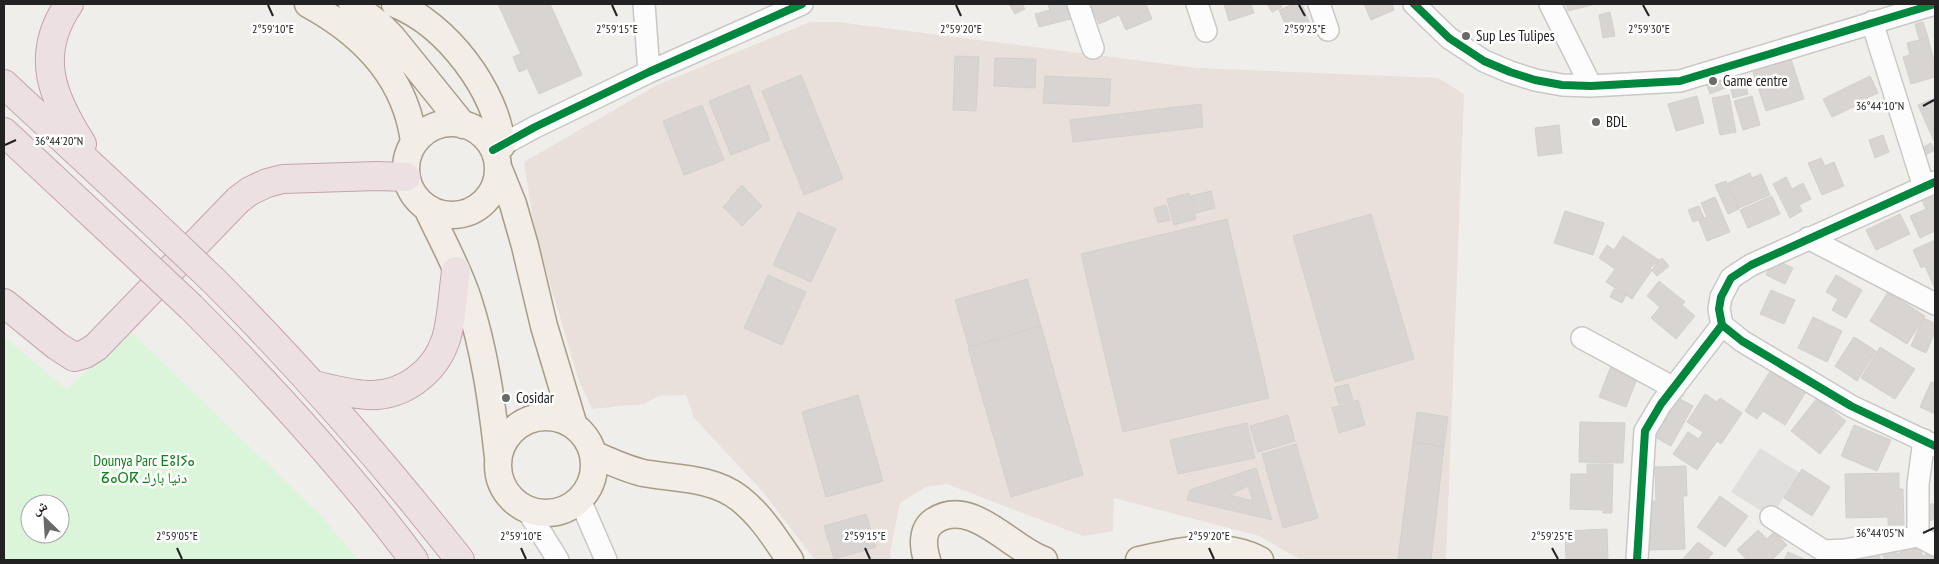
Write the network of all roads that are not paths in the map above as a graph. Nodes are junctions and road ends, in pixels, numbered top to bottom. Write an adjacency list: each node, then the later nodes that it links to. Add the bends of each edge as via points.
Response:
1 (69, 4): 24 (highway, via 53,38 52,82 61,110)
2 (308, 4): 22 (main road, via 345,28 383,64 410,113)
3 (352, 4): 20 (main road, via 392,37)
4 (395, 4): 23 (main road, via 439,32 464,60 492,107 498,124)
5 (644, 4): 17 (street)
6 (801, 4): 17 (street)
7 (1078, 4): 16 (street)
8 (1196, 4): 15 (street)
9 (1319, 4): 14 (street)
10 (1414, 4): 19 (street, via 1449,38 1484,61 1535,80 1562,86)
11 (1550, 4): 19 (street)
12 (1935, 4): 13 (street)
13 (1872, 22): 19 (street, via 1680,81); 26 (street)
14 (1328, 30)
15 (1206, 31)
16 (1093, 48)
17 (648, 72): 23 (street, via 535,127)
18 (4, 84): 24 (highway)
19 (1591, 86)
20 (463, 125): 22 (main road, via 441,124); 23 (main road, via 481,134)
21 (4, 132): 45 (highway, bridge, via 191,307 288,408 340,466)
22 (414, 142): 25 (main road, via 406,161)
23 (498, 154): 27 (main road, via 494,188 488,198 475,208 448,215); 36 (main road)
24 (101, 174): 34 (highway, bridge, via 214,280)
25 (406, 177): 27 (main road, via 412,193); 30 (highway, via 283,179 250,191 96,347 85,354 74,357)
26 (1930, 185): 28 (street)
27 (427, 208): 29 (main road)
28 (1808, 238): 31 (street); 32 (street, via 1731,278 1720,298)
29 (456, 271): 34 (highway, via 446,339 435,362 416,380 393,392 367,395); 39 (main road, via 484,355)
30 (4, 304)
31 (1935, 304)
32 (1722, 326): 35 (street); 37 (street, via 1851,406)
33 (1582, 338): 35 (street)
34 (314, 385): 46 (highway)
35 (1674, 388): 54 (street, via 1645,431)
36 (574, 426): 38 (main road, via 588,442); 39 (main road, via 554,418 528,421 506,437)
37 (1930, 443): 44 (street, via 1918,484)
38 (593, 454): 40 (main road); 41 (main road, via 593,474)
39 (498, 457): 42 (main road, via 497,468 504,488)
40 (644, 473): 41 (main road); 49 (main road, via 721,487 738,497 759,516)
41 (585, 492): 42 (main road, via 559,511); 48 (street)
42 (527, 510): 47 (street)
43 (1771, 517): 44 (street, via 1824,551)
44 (1926, 540)
45 (414, 560)
46 (460, 560)
47 (558, 560)
48 (606, 560)
49 (790, 560)
50 (926, 560): 51 (main road, via 923,539 926,531 931,523 951,514 977,519)
51 (1044, 560)
52 (1139, 560): 53 (main road, via 1200,548)
53 (1260, 560)
54 (1637, 560)

